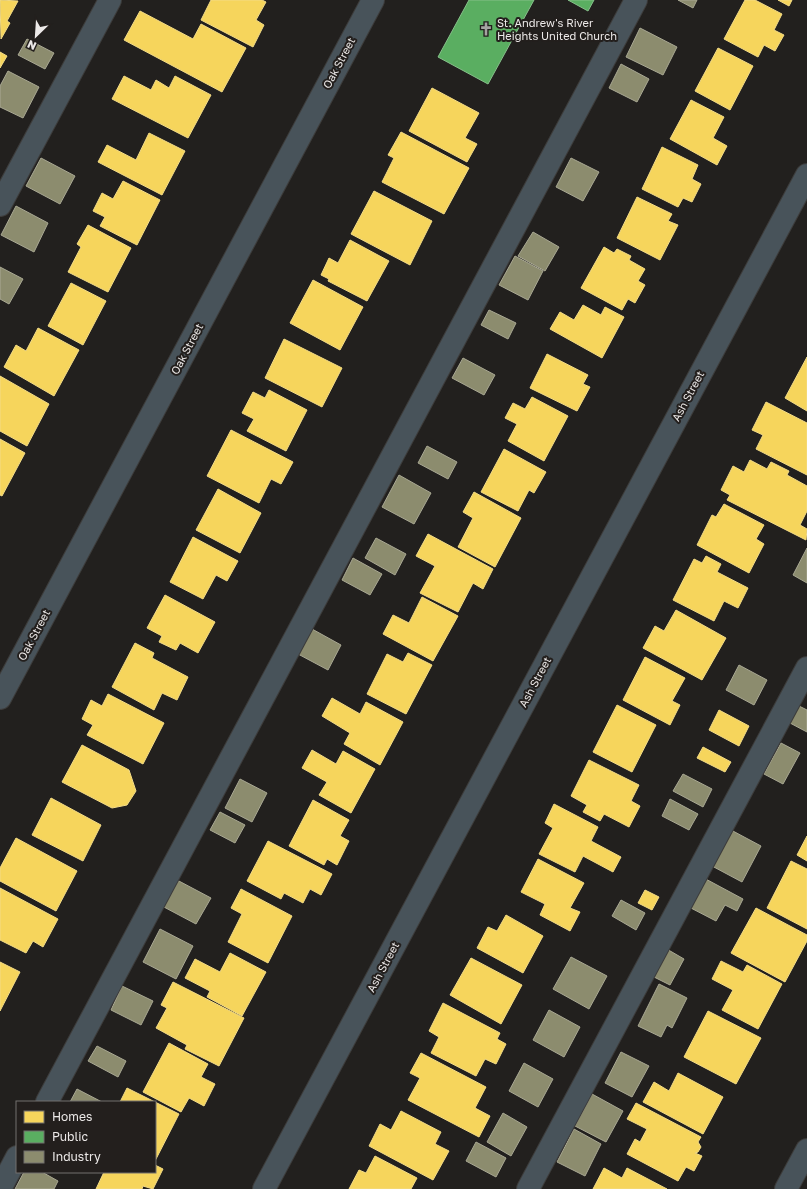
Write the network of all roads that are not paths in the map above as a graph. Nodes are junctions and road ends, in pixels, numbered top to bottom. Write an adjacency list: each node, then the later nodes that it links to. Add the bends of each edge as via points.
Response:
1 (110, 0): 5 (street)
2 (373, 0): 7 (street, Oak Street)
3 (636, 0): 8 (street)
4 (807, 175): 12 (street, Ash Street)
5 (0, 205)
6 (807, 668): 13 (street)
7 (0, 698)
8 (47, 1101)
9 (807, 1150): 14 (street)
10 (16, 1159): 11 (street)
11 (0, 1189)
12 (264, 1189)
13 (528, 1189)
14 (786, 1189)

